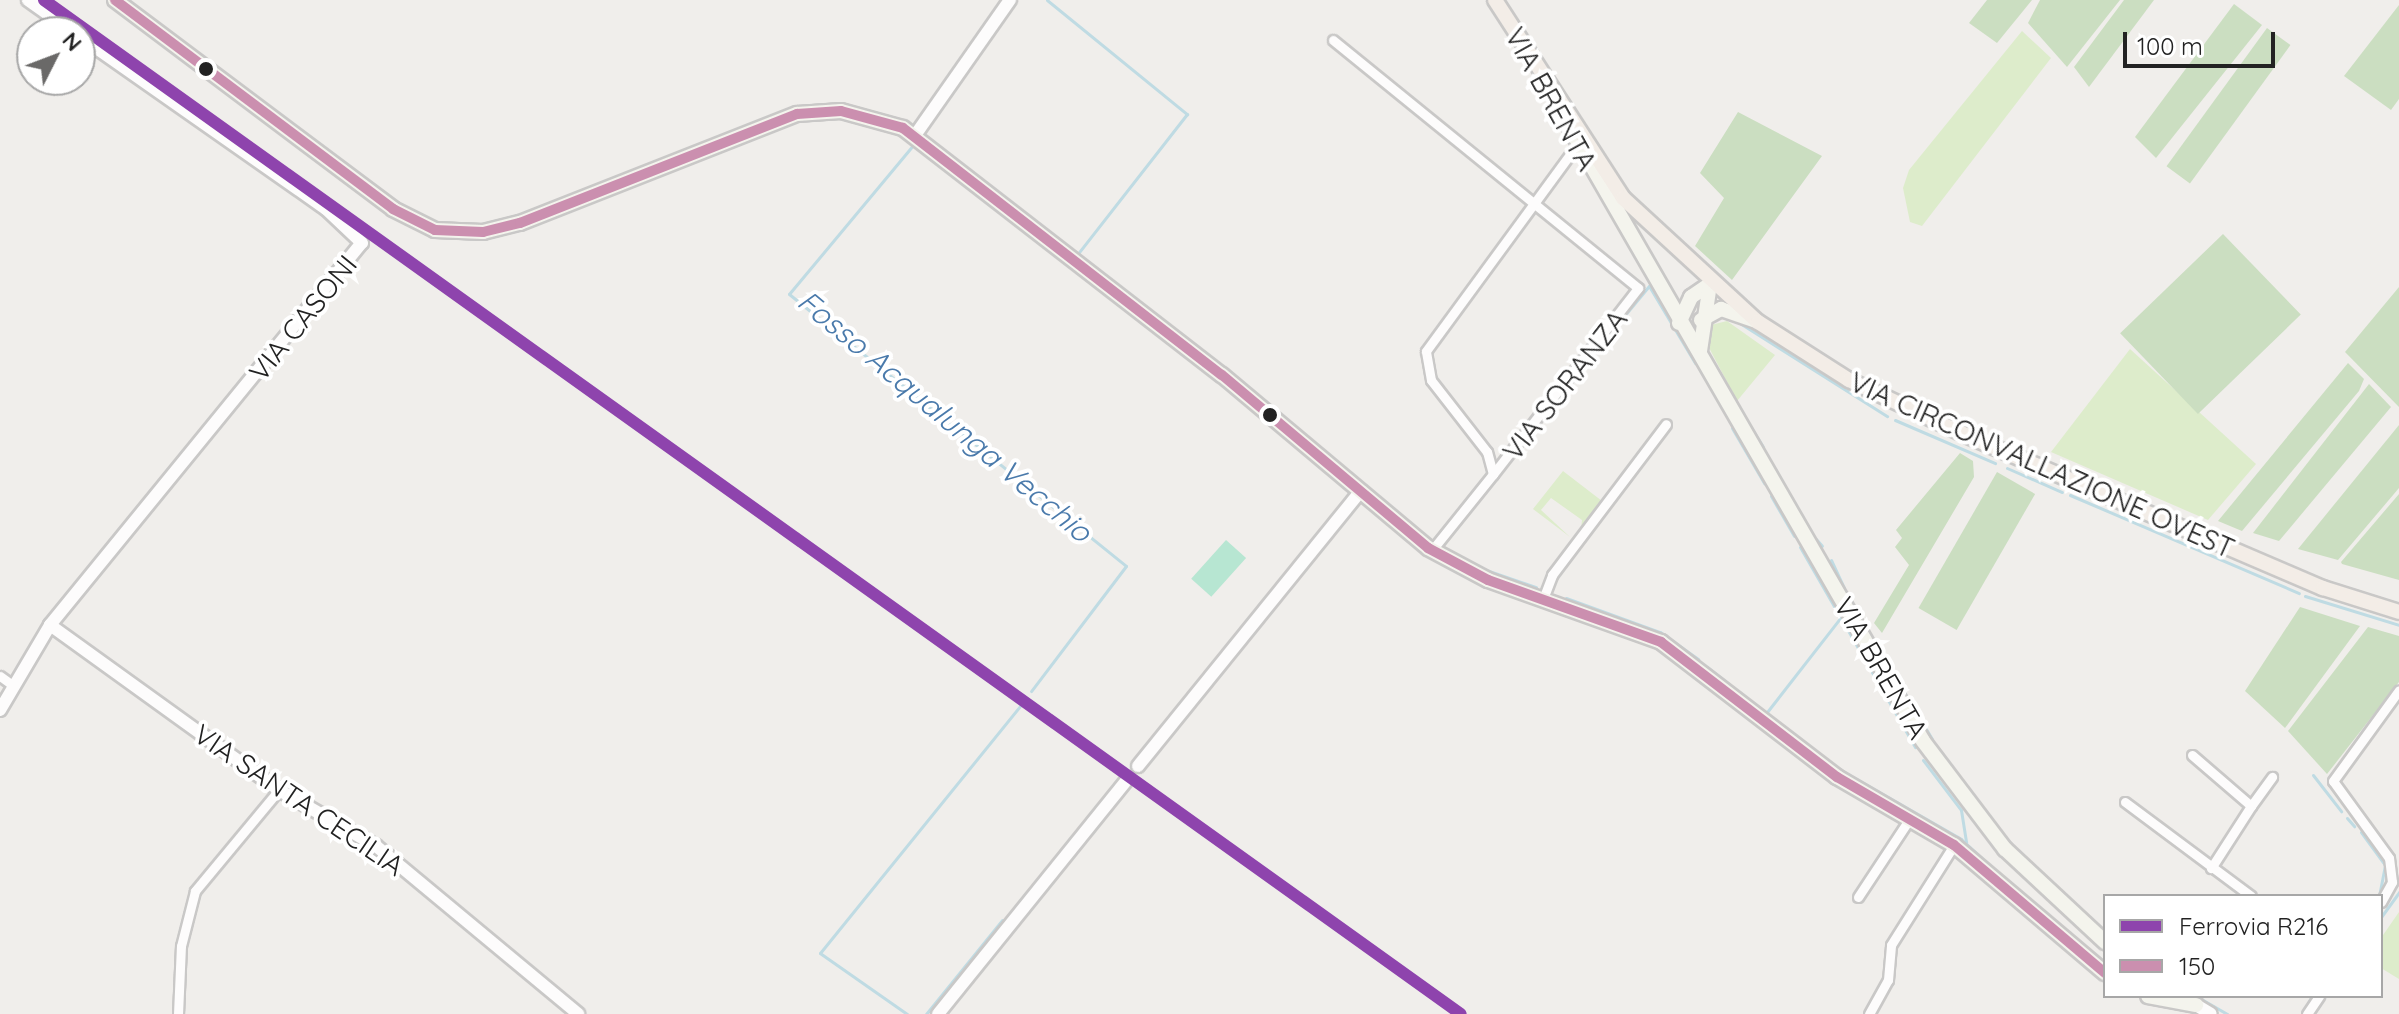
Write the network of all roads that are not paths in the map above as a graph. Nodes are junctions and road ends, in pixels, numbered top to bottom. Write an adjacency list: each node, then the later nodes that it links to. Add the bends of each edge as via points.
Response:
1 (28, 0): 5 (street)
2 (1010, 0): 9 (street)
3 (1495, 0): 8 (main road, VIA BRENTA)
4 (125, 3): 9 (main road, via 393,209 435,230 483,232 752,129 817,111 864,114)
5 (50, 16)
6 (1333, 40): 11 (street, VIA SORANZA)
7 (96, 48): 23 (street, VIA CASONI, via 326,209 362,243)
8 (1552, 97): 10 (main road, VIA BRENTA); 12 (main road, VIA CIRCONVALLAZIONE OVEST, via 1623,198)
9 (916, 134): 19 (main road)
10 (1577, 145): 11 (street, VIA SORANZA); 15 (main road, VIA BRENTA)
11 (1533, 201): 18 (street, VIA SORANZA, via 1440,325 1424,363 1457,420 1487,452); 18 (street, VIA SORANZA, via 1638,288)
12 (1710, 284): 13 (main road, VIA BRENTA); 14 (main road, VIA CIRCONVALLAZIONE OVEST); 15 (main road, via 1691,297)
13 (1701, 321): 14 (main road, via 1721,309); 16 (main road, VIA BRENTA)
14 (1758, 322): 22 (main road, VIA CIRCONVALLAZIONE OVEST, via 1849,380 1961,433 2298,578)
15 (1679, 323): 16 (main road, VIA BRENTA)
16 (1702, 360): 41 (main road, VIA BRENTA, via 1946,775 2027,873)
17 (1666, 424): 21 (street, via 1552,575)
18 (1493, 474): 20 (street, VIA SORANZA)
19 (1361, 491): 20 (main road); 29 (street)
20 (1432, 550): 21 (main road, via 1472,574)
21 (1543, 599): 35 (main road, via 1661,642 1837,777)
22 (2399, 612)
23 (50, 625): 25 (street); 32 (street, VIA SANTA CECILIA)
24 (0, 676): 25 (street)
25 (14, 686): 27 (street)
26 (2399, 690): 40 (street, via 2333,781 2389,858 2392,882)
27 (0, 710)
28 (2192, 755): 34 (street)
29 (1138, 766)
30 (2272, 777): 34 (street)
31 (1125, 782): 48 (street)
32 (279, 790): 46 (street, via 195,891 181,946); 47 (street, VIA SANTA CECILIA, via 376,846)
33 (2125, 802): 37 (street)
34 (2251, 806): 37 (street)
35 (1910, 818): 36 (main road); 39 (street)
36 (1954, 845): 42 (main road); 49 (street, via 1891,945 1888,980)
37 (2211, 868): 38 (street)
38 (2248, 894)
39 (1858, 897)
40 (2383, 898)
41 (2103, 940)
42 (2103, 971)
43 (2159, 998): 45 (main road)
44 (2185, 998): 45 (main road)
45 (2196, 1005): 50 (street)
46 (178, 1014)
47 (578, 1014)
48 (938, 1014)
49 (1869, 1014)
50 (2211, 1014)

